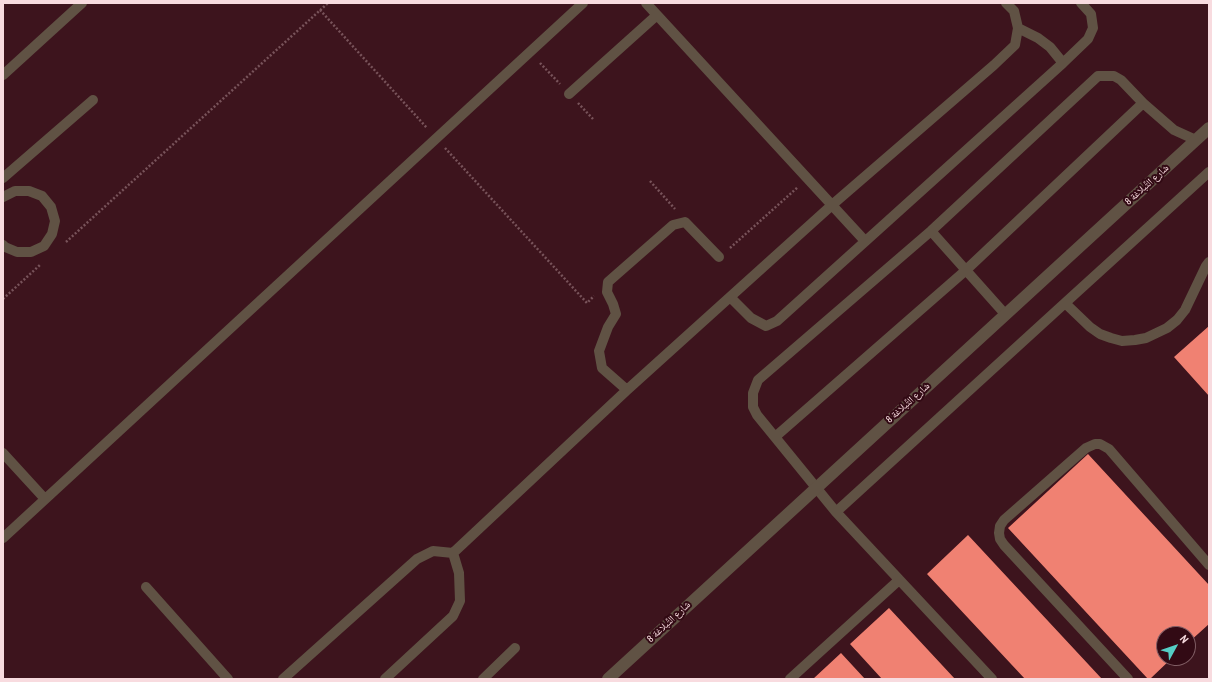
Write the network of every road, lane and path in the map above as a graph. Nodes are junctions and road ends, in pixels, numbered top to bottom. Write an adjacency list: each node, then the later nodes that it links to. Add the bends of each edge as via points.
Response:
1 (82, 3): 11 (lane)
2 (328, 3): 7 (path)
3 (583, 3): 16 (lane)
4 (646, 3): 8 (lane)
5 (1006, 3): 9 (lane, via 1014,11)
6 (1081, 3): 10 (lane, via 1091,14 1093,28 1088,39)
7 (320, 10): 16 (path); 27 (path)
8 (657, 15): 12 (lane); 20 (lane)
9 (1018, 28): 10 (lane, via 1038,38); 23 (lane, via 1015,45)
10 (1063, 63): 26 (lane)
11 (3, 75)
12 (569, 94)
13 (93, 100): 19 (lane)
14 (1143, 103): 17 (lane, via 1174,130); 25 (lane, via 1121,80 1114,76 1098,76); 32 (lane)
15 (1209, 128): 17 (street, شارع التِّبلاغة 8)
16 (436, 138): 33 (path, via 587,303); 42 (lane)
17 (1196, 140): 37 (street, شارع التِّبلاغة 8)
18 (1209, 172): 36 (lane)
19 (3, 178)
20 (807, 179): 23 (lane); 29 (path)
21 (650, 181): 24 (path)
22 (3, 197): 28 (lane, via 15,191 29,191 42,196 51,207 55,221 52,234 44,246 32,252 18,252)
23 (832, 205): 26 (lane); 34 (lane)
24 (685, 222): 29 (lane); 33 (lane, via 673,224)
25 (931, 232): 32 (lane); 39 (lane, via 758,380 753,393 753,407)
26 (865, 241): 34 (lane, via 777,321 766,326 751,318)
27 (64, 244)
28 (3, 245)
29 (719, 257)
30 (46, 259): 35 (path)
31 (1209, 262): 36 (lane, via 1185,310 1177,320 1146,338 1122,341 1100,334)
32 (965, 271): 37 (lane); 39 (lane)
33 (608, 282): 38 (lane, via 608,292 616,314 599,351 602,368)
34 (730, 296): 38 (lane)
35 (3, 299)
36 (1065, 303): 43 (lane)
37 (1005, 314): 41 (street, شارع التِّبلاغة 8)
38 (626, 390): 45 (lane)
39 (775, 437): 41 (lane)
40 (3, 453): 42 (lane)
41 (816, 487): 43 (lane); 54 (street, شارع التِّبلاغة 8)
42 (45, 499): 44 (lane)
43 (836, 512): 47 (lane)
44 (3, 538)
45 (453, 553): 51 (lane, via 433,551 417,559); 52 (lane, via 459,573 460,601 453,616)
46 (1209, 565): 57 (lane, via 1109,449 1100,444 1086,448 1004,520 999,532 1004,545)
47 (899, 580): 55 (lane); 56 (lane)
48 (146, 587): 50 (lane)
49 (515, 648): 53 (lane)
50 (228, 679)
51 (283, 679)
52 (385, 679)
53 (483, 679)
54 (608, 679)
55 (790, 679)
56 (992, 679)
57 (1128, 679)

